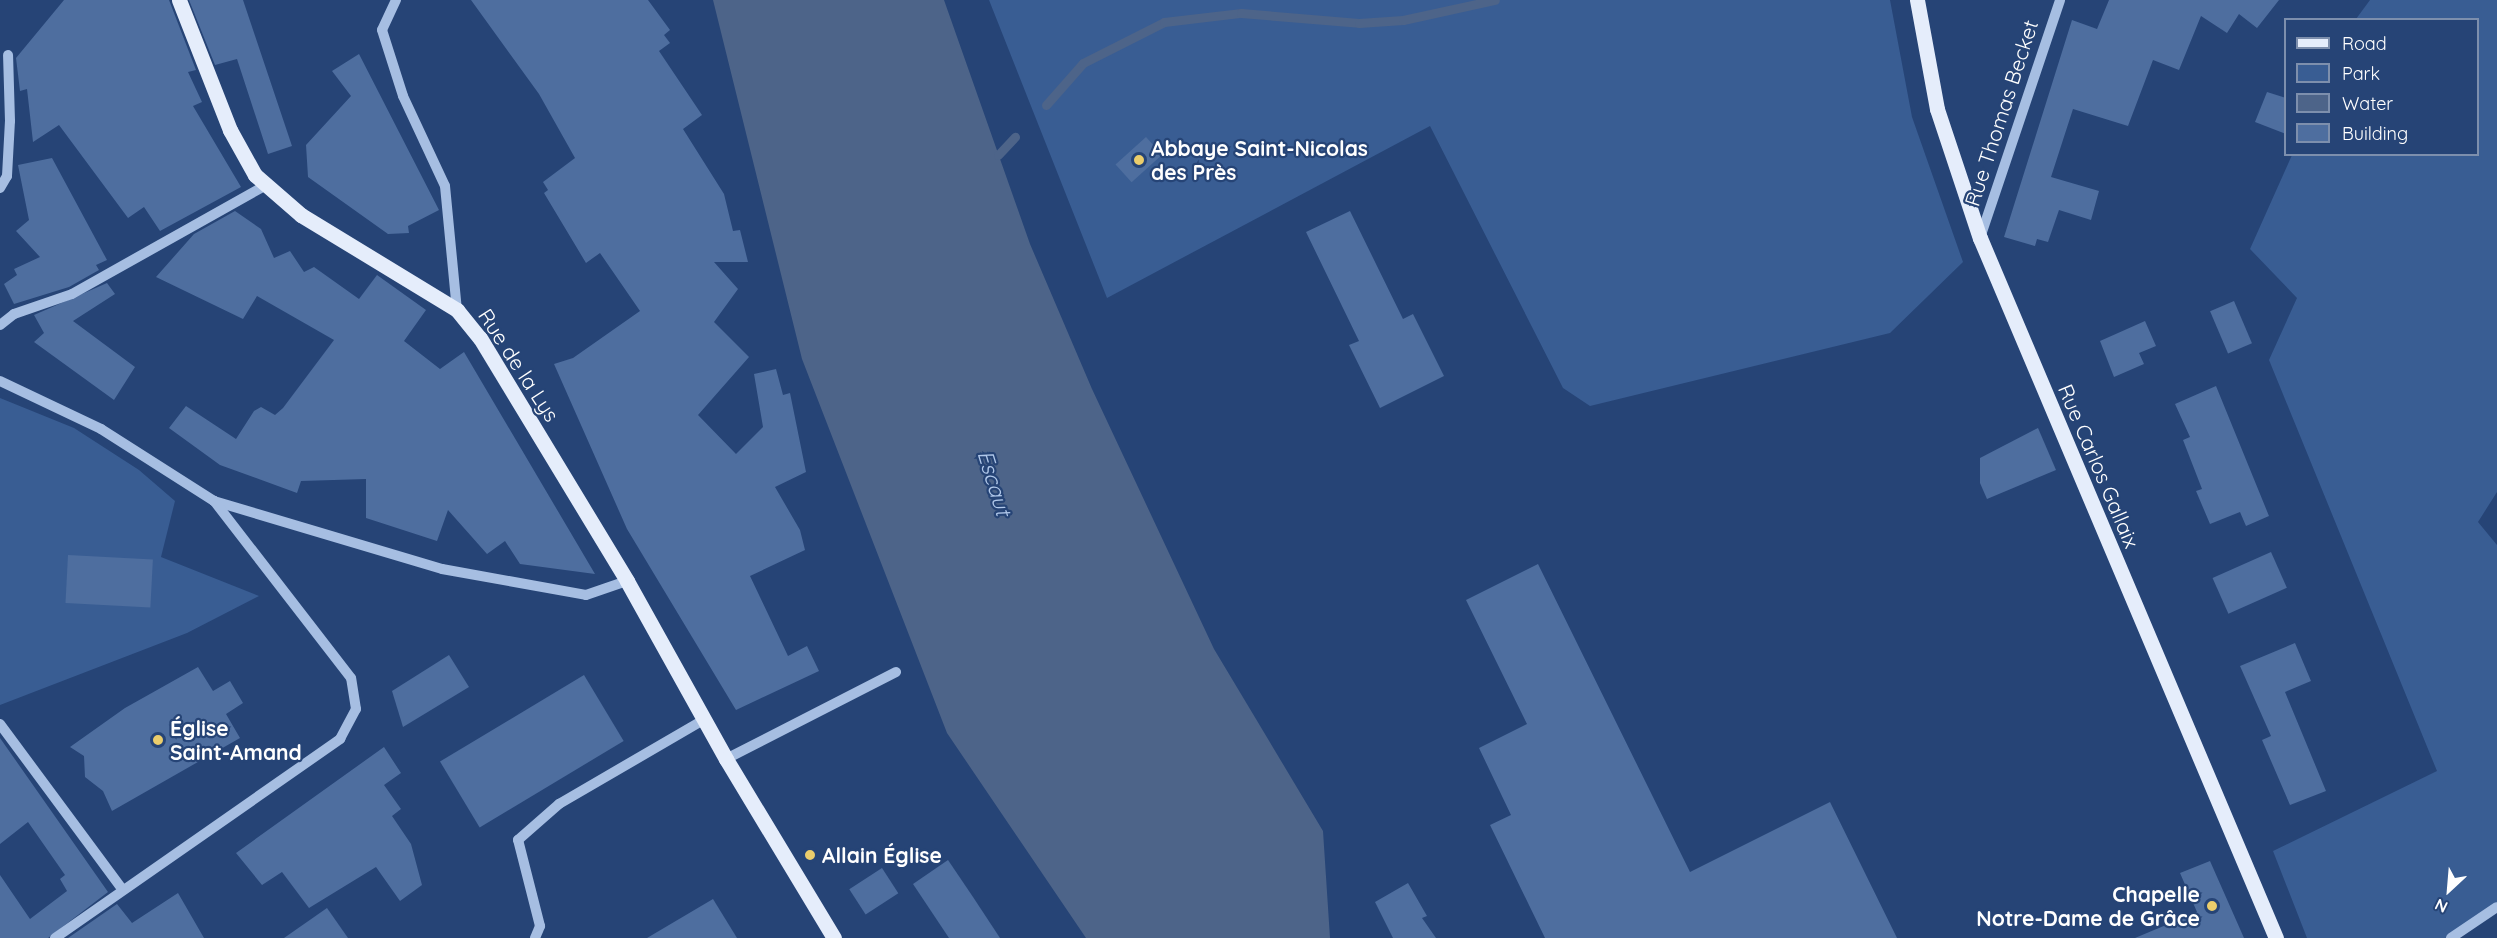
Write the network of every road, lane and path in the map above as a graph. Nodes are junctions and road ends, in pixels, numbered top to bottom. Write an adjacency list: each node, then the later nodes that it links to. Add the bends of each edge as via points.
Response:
1 (179, 0): 6 (main road, Rue de la Lys, via 230,130 255,175)
2 (396, 0): 9 (street, via 382,30 402,96 445,186)
3 (1917, 0): 8 (main road, Rue Carlos Gallaix, via 1936,109)
4 (2060, 0): 8 (street, Rue Thomas Becket)
5 (8, 55): 7 (street, via 10,132 7,176)
6 (266, 184): 9 (main road, Rue de la Lys, via 301,216); 10 (street, via 72,294 14,314)
7 (0, 188)
8 (1980, 238): 23 (main road, Rue Carlos Gallaix)
9 (457, 310): 13 (main road, Rue de la Lys, via 480,338)
10 (0, 324)
11 (0, 381): 12 (street, via 101,429)
12 (214, 501): 13 (street, via 442,570 586,595); 18 (street, via 351,678 356,709 340,739)
13 (627, 581): 15 (main road, Rue de la Lys)
14 (896, 672): 17 (street)
15 (705, 719): 17 (main road, Rue de la Lys); 21 (street, via 559,804 518,840 540,926)
16 (0, 724): 18 (street)
17 (726, 759): 22 (main road, Rue de la Lys)
18 (122, 889): 20 (street)
19 (2497, 907): 24 (street)
20 (55, 938)
21 (535, 938)
22 (834, 938)
23 (2276, 938)
24 (2451, 938)

